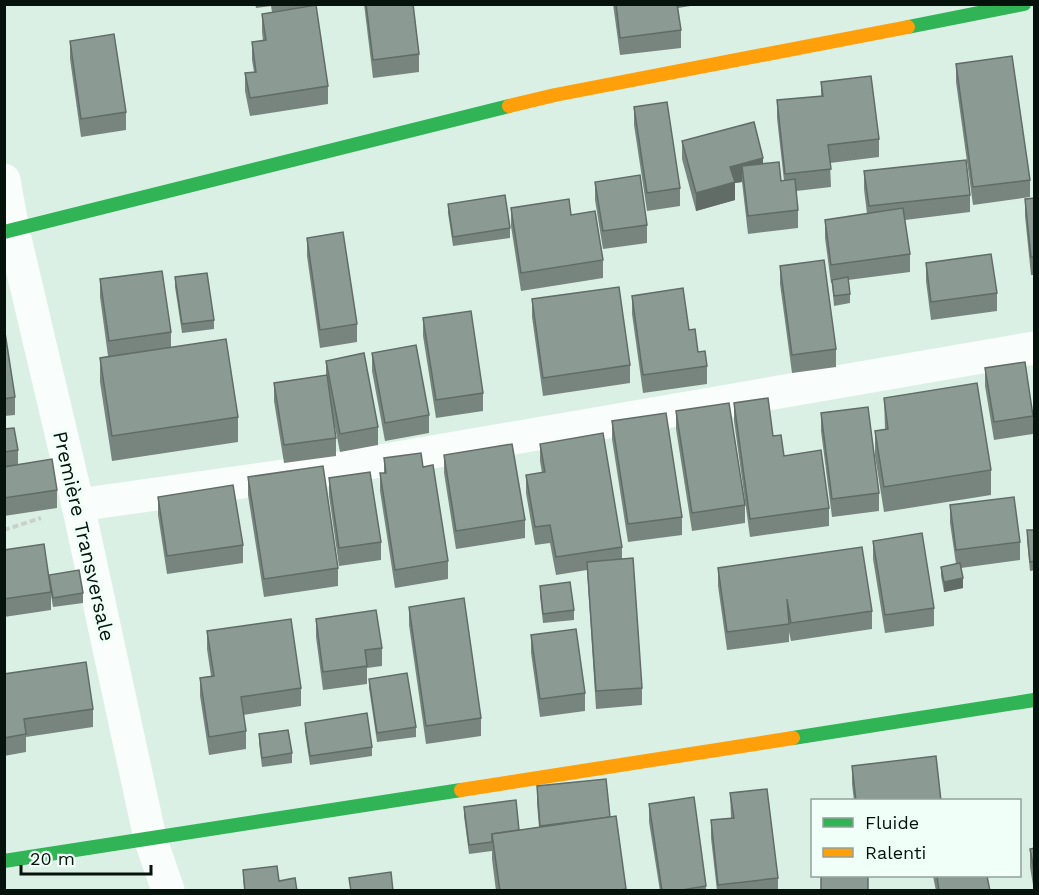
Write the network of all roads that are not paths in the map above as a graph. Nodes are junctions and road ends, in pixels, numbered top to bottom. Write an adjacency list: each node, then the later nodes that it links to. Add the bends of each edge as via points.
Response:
1 (1024, 4): 3 (street, via 555,95)
2 (4, 180): 3 (street, Première Transversale)
3 (9, 231): 5 (street, Première Transversale)
4 (1035, 348): 5 (street, via 334,469)
5 (78, 505): 7 (street, Première Transversale)
6 (1035, 700): 7 (street)
7 (150, 838): 8 (street); 9 (street, Première Transversale)
8 (4, 861)
9 (168, 891)

